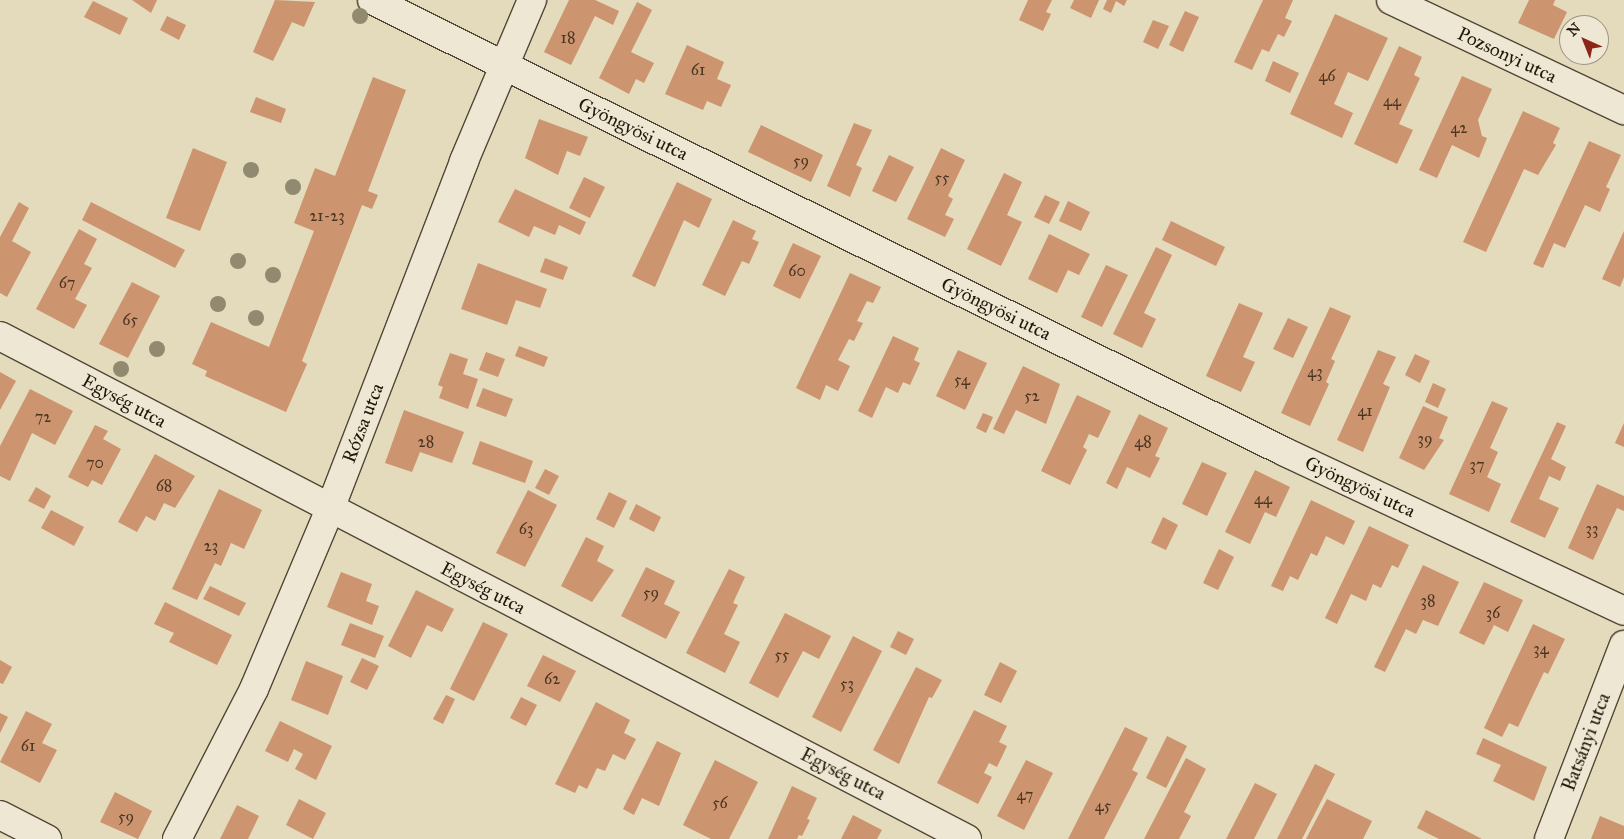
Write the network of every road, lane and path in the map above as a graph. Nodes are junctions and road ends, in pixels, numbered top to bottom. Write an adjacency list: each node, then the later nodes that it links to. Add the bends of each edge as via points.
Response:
1 (372, 0): 4 (street, Gyöngyösi utca)
2 (532, 0): 4 (street, Rózsa utca)
3 (1391, 0): 5 (street, Pozsonyi utca)
4 (502, 65): 7 (street, Rózsa utca); 8 (street, Gyöngyösi utca, via 1285,452)
5 (1624, 110)
6 (0, 336): 7 (street, Egység utca)
7 (330, 509): 12 (street, Rózsa utca, via 254,689); 13 (street, Egység utca)
8 (1624, 611)
9 (1624, 645): 14 (street, Batsányi utca)
10 (0, 815): 11 (street)
11 (47, 839)
12 (177, 839)
13 (967, 839)
14 (1549, 839)

